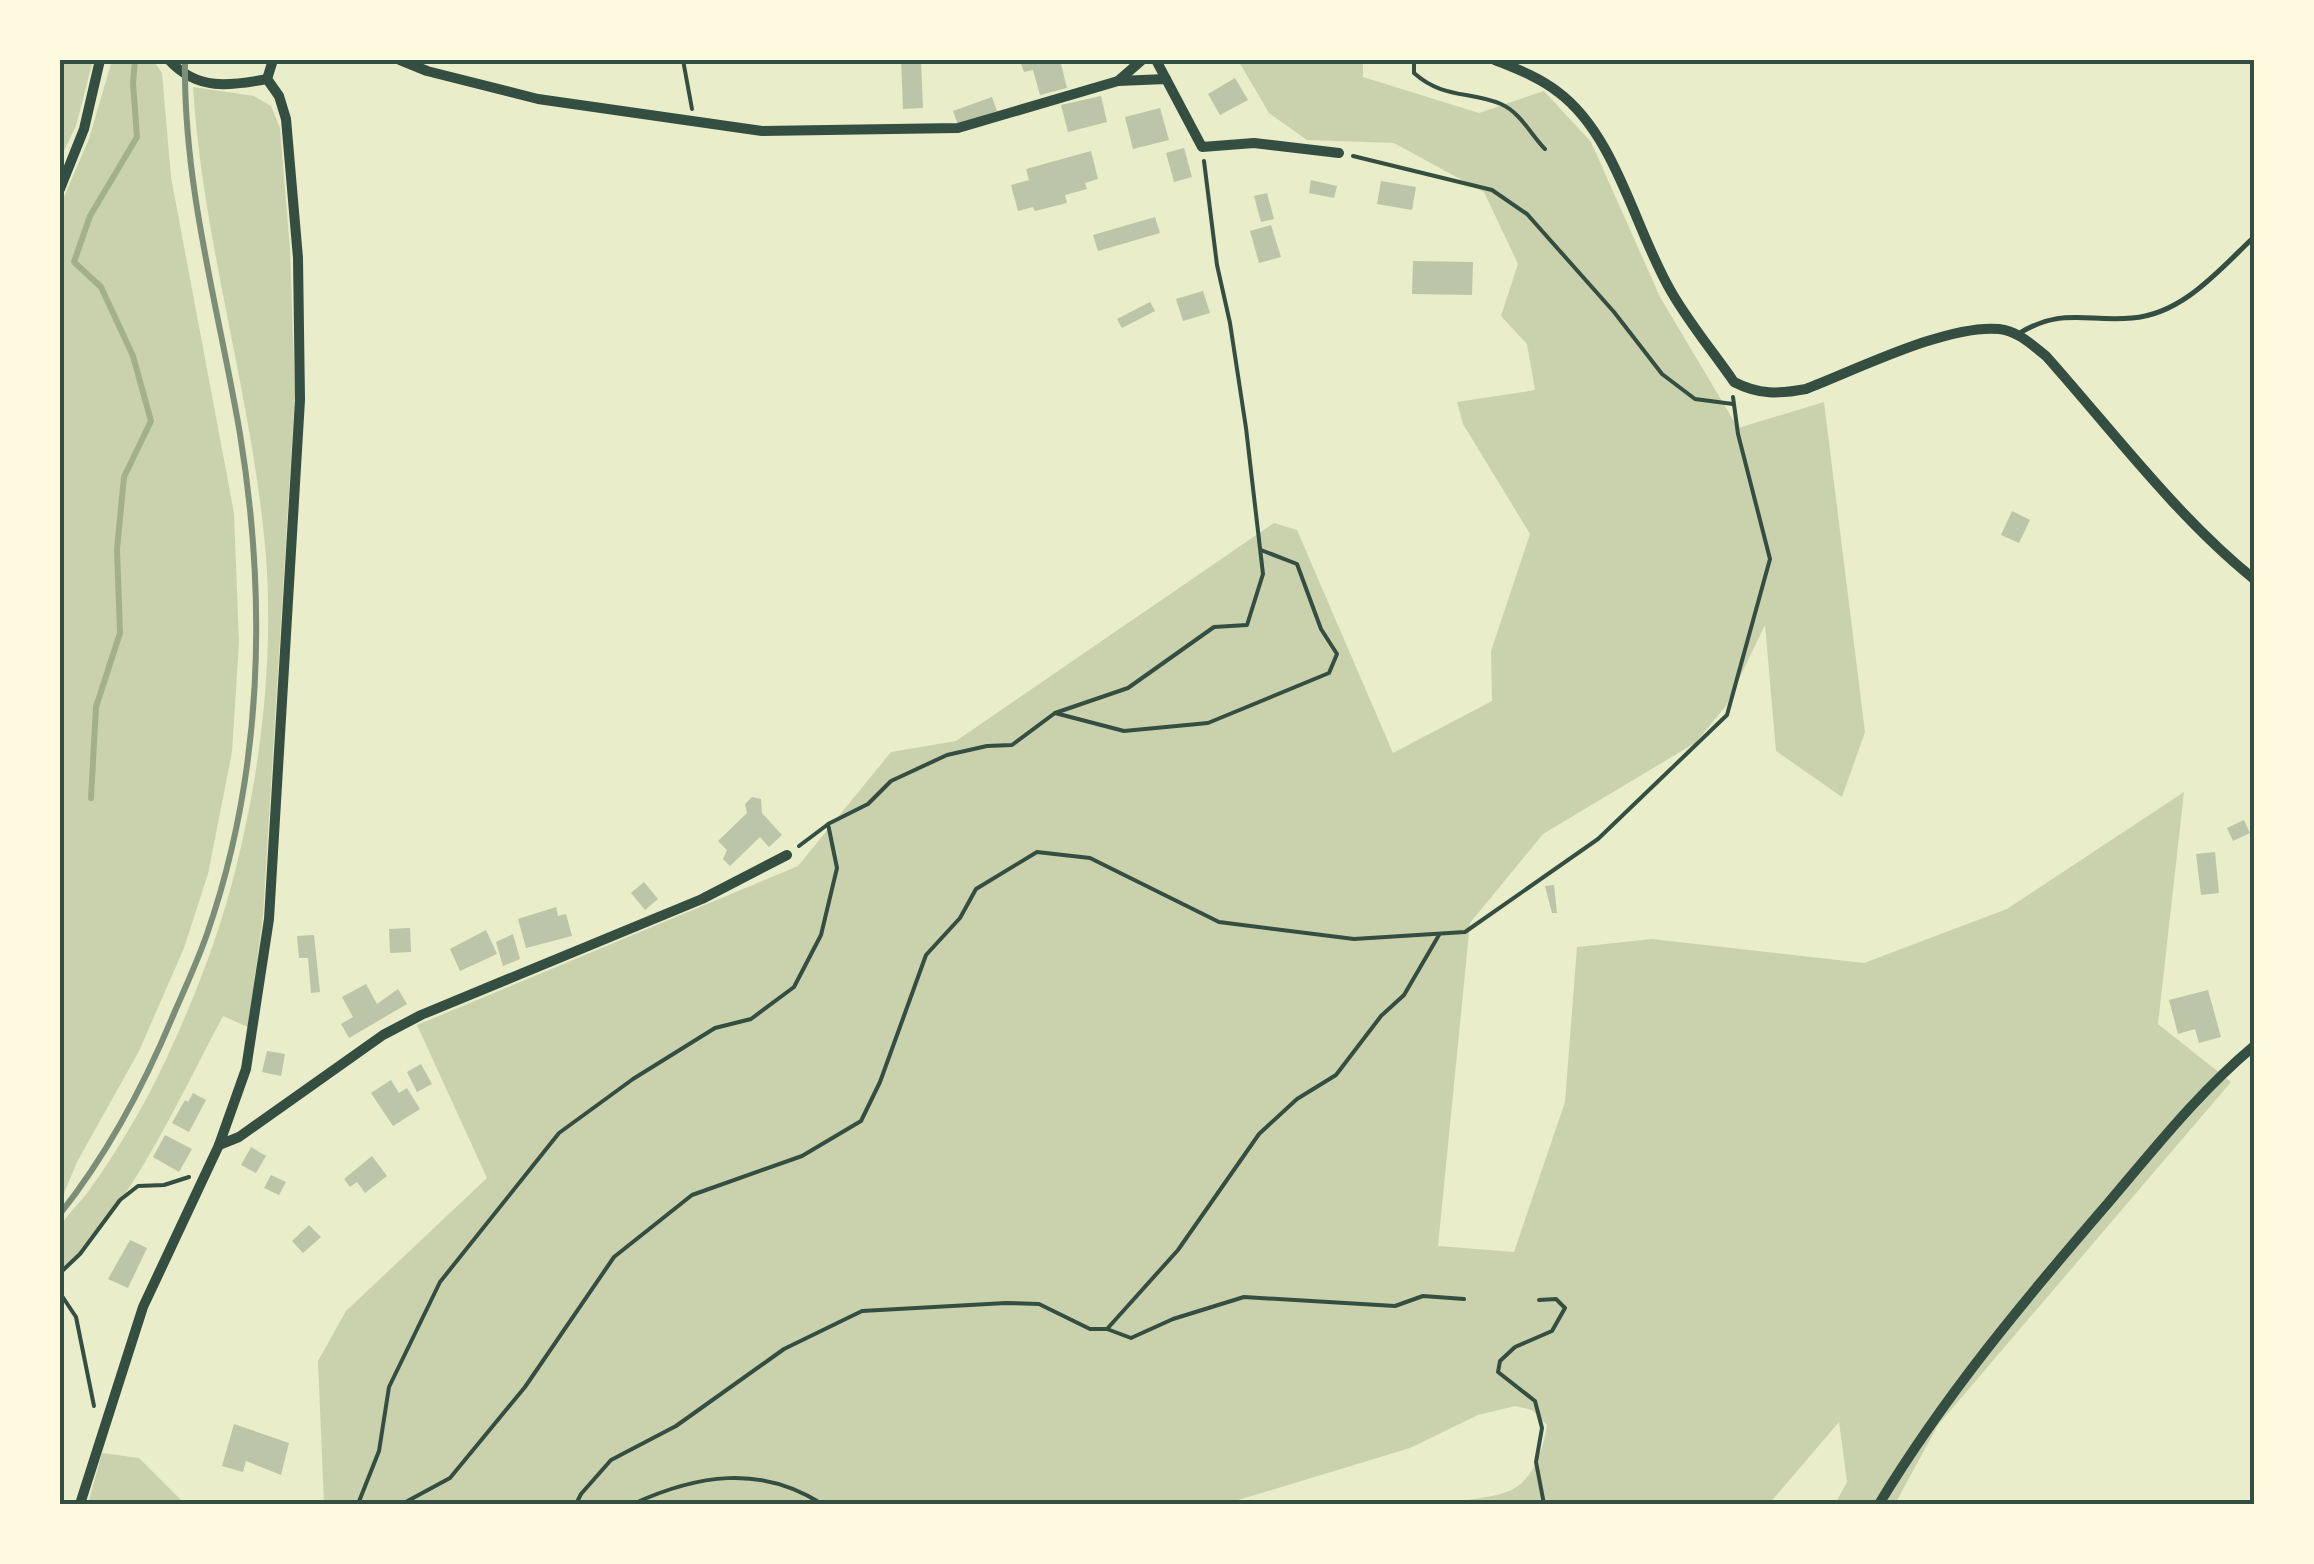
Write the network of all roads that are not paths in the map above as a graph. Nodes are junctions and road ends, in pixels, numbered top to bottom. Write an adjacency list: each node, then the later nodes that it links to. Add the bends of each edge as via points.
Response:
1 (100, 60): 12 (street)
2 (169, 60): 8 (street, via 207,84)
3 (273, 60): 8 (street)
4 (400, 60): 10 (street, via 538,99 762,131 958,128)
5 (1142, 60): 10 (street)
6 (1156, 60): 9 (street)
7 (1496, 60): 14 (street, via 1534,76 1583,116 1672,293 1734,382 1784,393 1945,336 2001,329)
8 (268, 79): 18 (street, via 286,119 298,258 300,400 269,919 246,1070)
9 (1166, 79): 10 (street); 11 (street, via 1202,146 1254,143)
10 (1118, 81)
11 (1339, 152)
12 (60, 190)
13 (2254, 237): 14 (lane, via 2170,308 2135,318 2051,317)
14 (2018, 334): 15 (street)
15 (2254, 579)
16 (787, 855): 18 (street, via 702,898 408,1022)
17 (2254, 1046): 20 (street, via 2208,1088 2034,1290 1918,1440)
18 (219, 1145): 19 (street, via 143,1307)
19 (80, 1504)
20 (1879, 1504)

